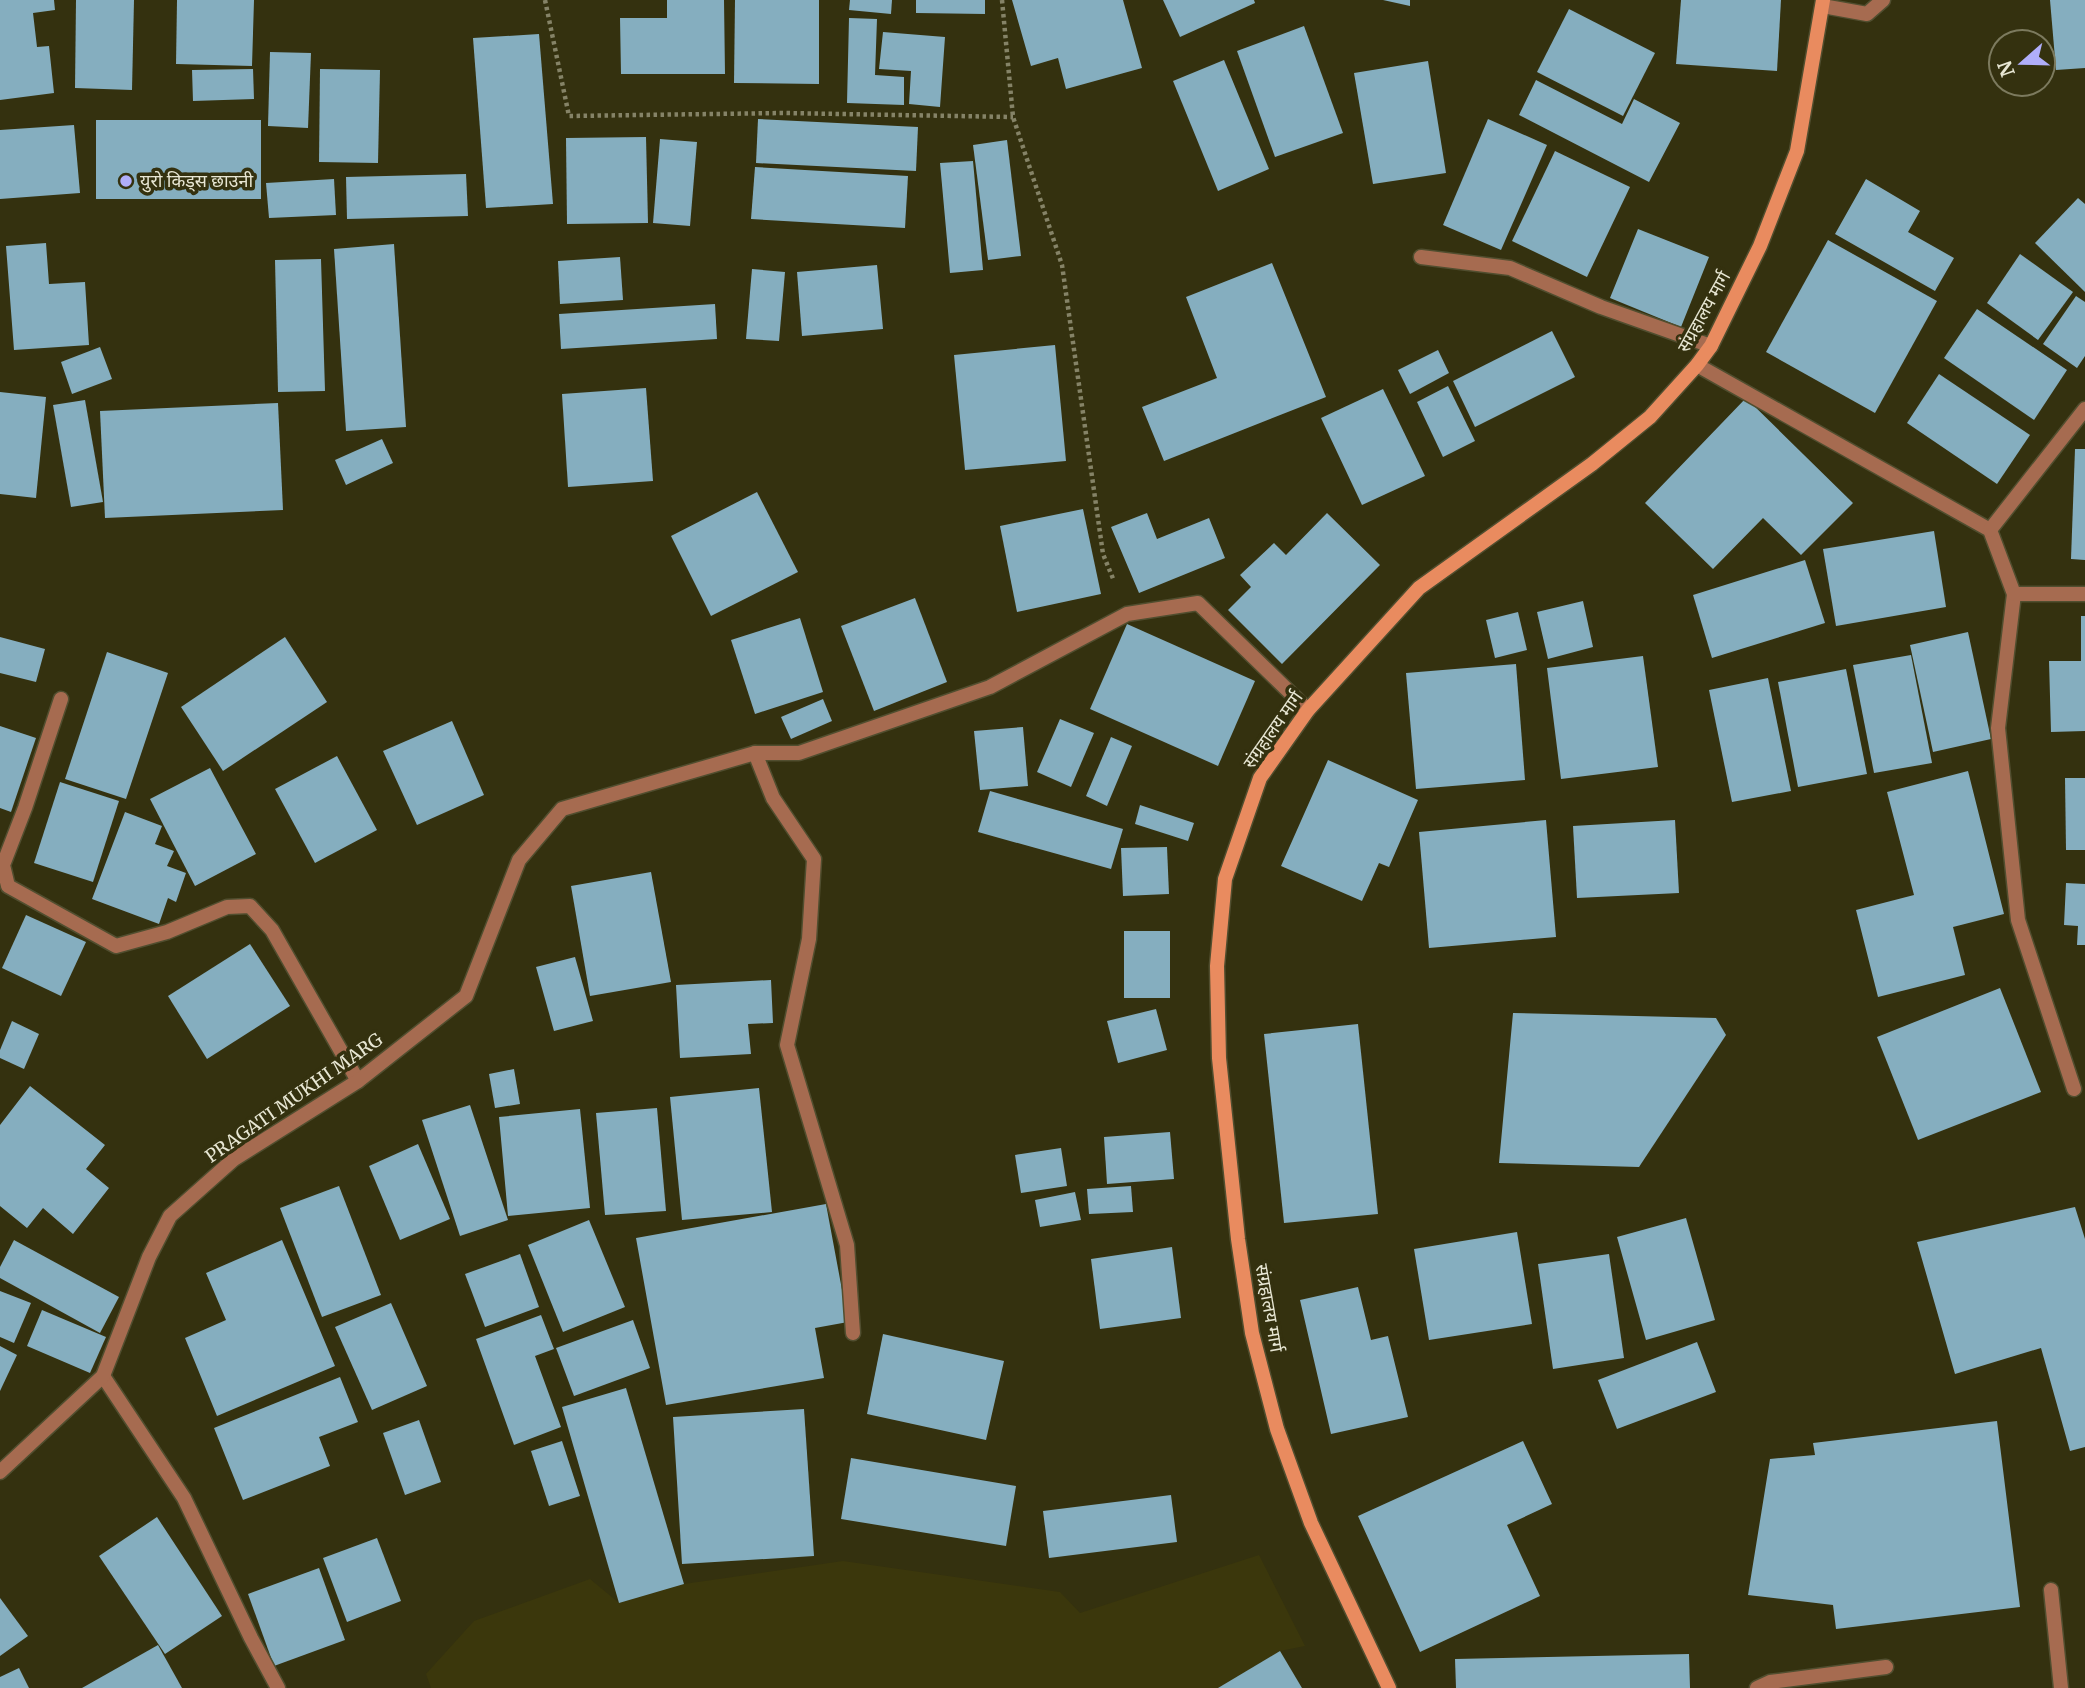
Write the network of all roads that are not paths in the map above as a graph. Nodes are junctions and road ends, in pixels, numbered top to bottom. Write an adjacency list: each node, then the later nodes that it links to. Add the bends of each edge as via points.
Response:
1 (1883, 0): 2 (street, via 1867,14)
2 (1823, 3): 4 (main road, संग्रहालय मार्ग, via 1797,151 1760,246)
3 (1421, 257): 4 (street, via 1510,268)
4 (1711, 346): 5 (main road, संग्रहालय मार्ग)
5 (1698, 365): 7 (street); 11 (main road, संग्रहालय मार्ग, via 1650,417 1592,464 1419,588)
6 (2085, 409): 7 (street)
7 (1990, 530): 8 (street)
8 (2014, 594): 9 (street); 14 (street, via 1998,728 2018,920)
9 (2085, 594)
10 (61, 699): 13 (street, via 3,865 8,886 116,946 167,932 227,907 250,906 272,930)
11 (1308, 710): 12 (street, PRAGATI MUKHI MARG, via 1198,603 1127,614 990,687 799,752); 21 (main road, संग्रहालय मार्ग, via 1260,778 1225,879 1217,967 1219,1058 1252,1333 1277,1429 1311,1523)
12 (755, 753): 13 (street, PRAGATI MUKHI MARG, via 562,809 519,860 466,996); 15 (street, via 773,797 814,859 809,939 787,1045 847,1245)
13 (358, 1081): 16 (street, PRAGATI MUKHI MARG, via 234,1158 170,1216 149,1257)
14 (2074, 1089)
15 (853, 1332)
16 (103, 1376): 17 (street, PRAGATI MUKHI MARG); 20 (street, via 184,1498)
17 (0, 1472)
18 (2051, 1590): 23 (street)
19 (1886, 1667): 22 (street, via 1770,1682)
20 (278, 1688)
21 (1389, 1688)
22 (1757, 1688)
23 (2061, 1688)

